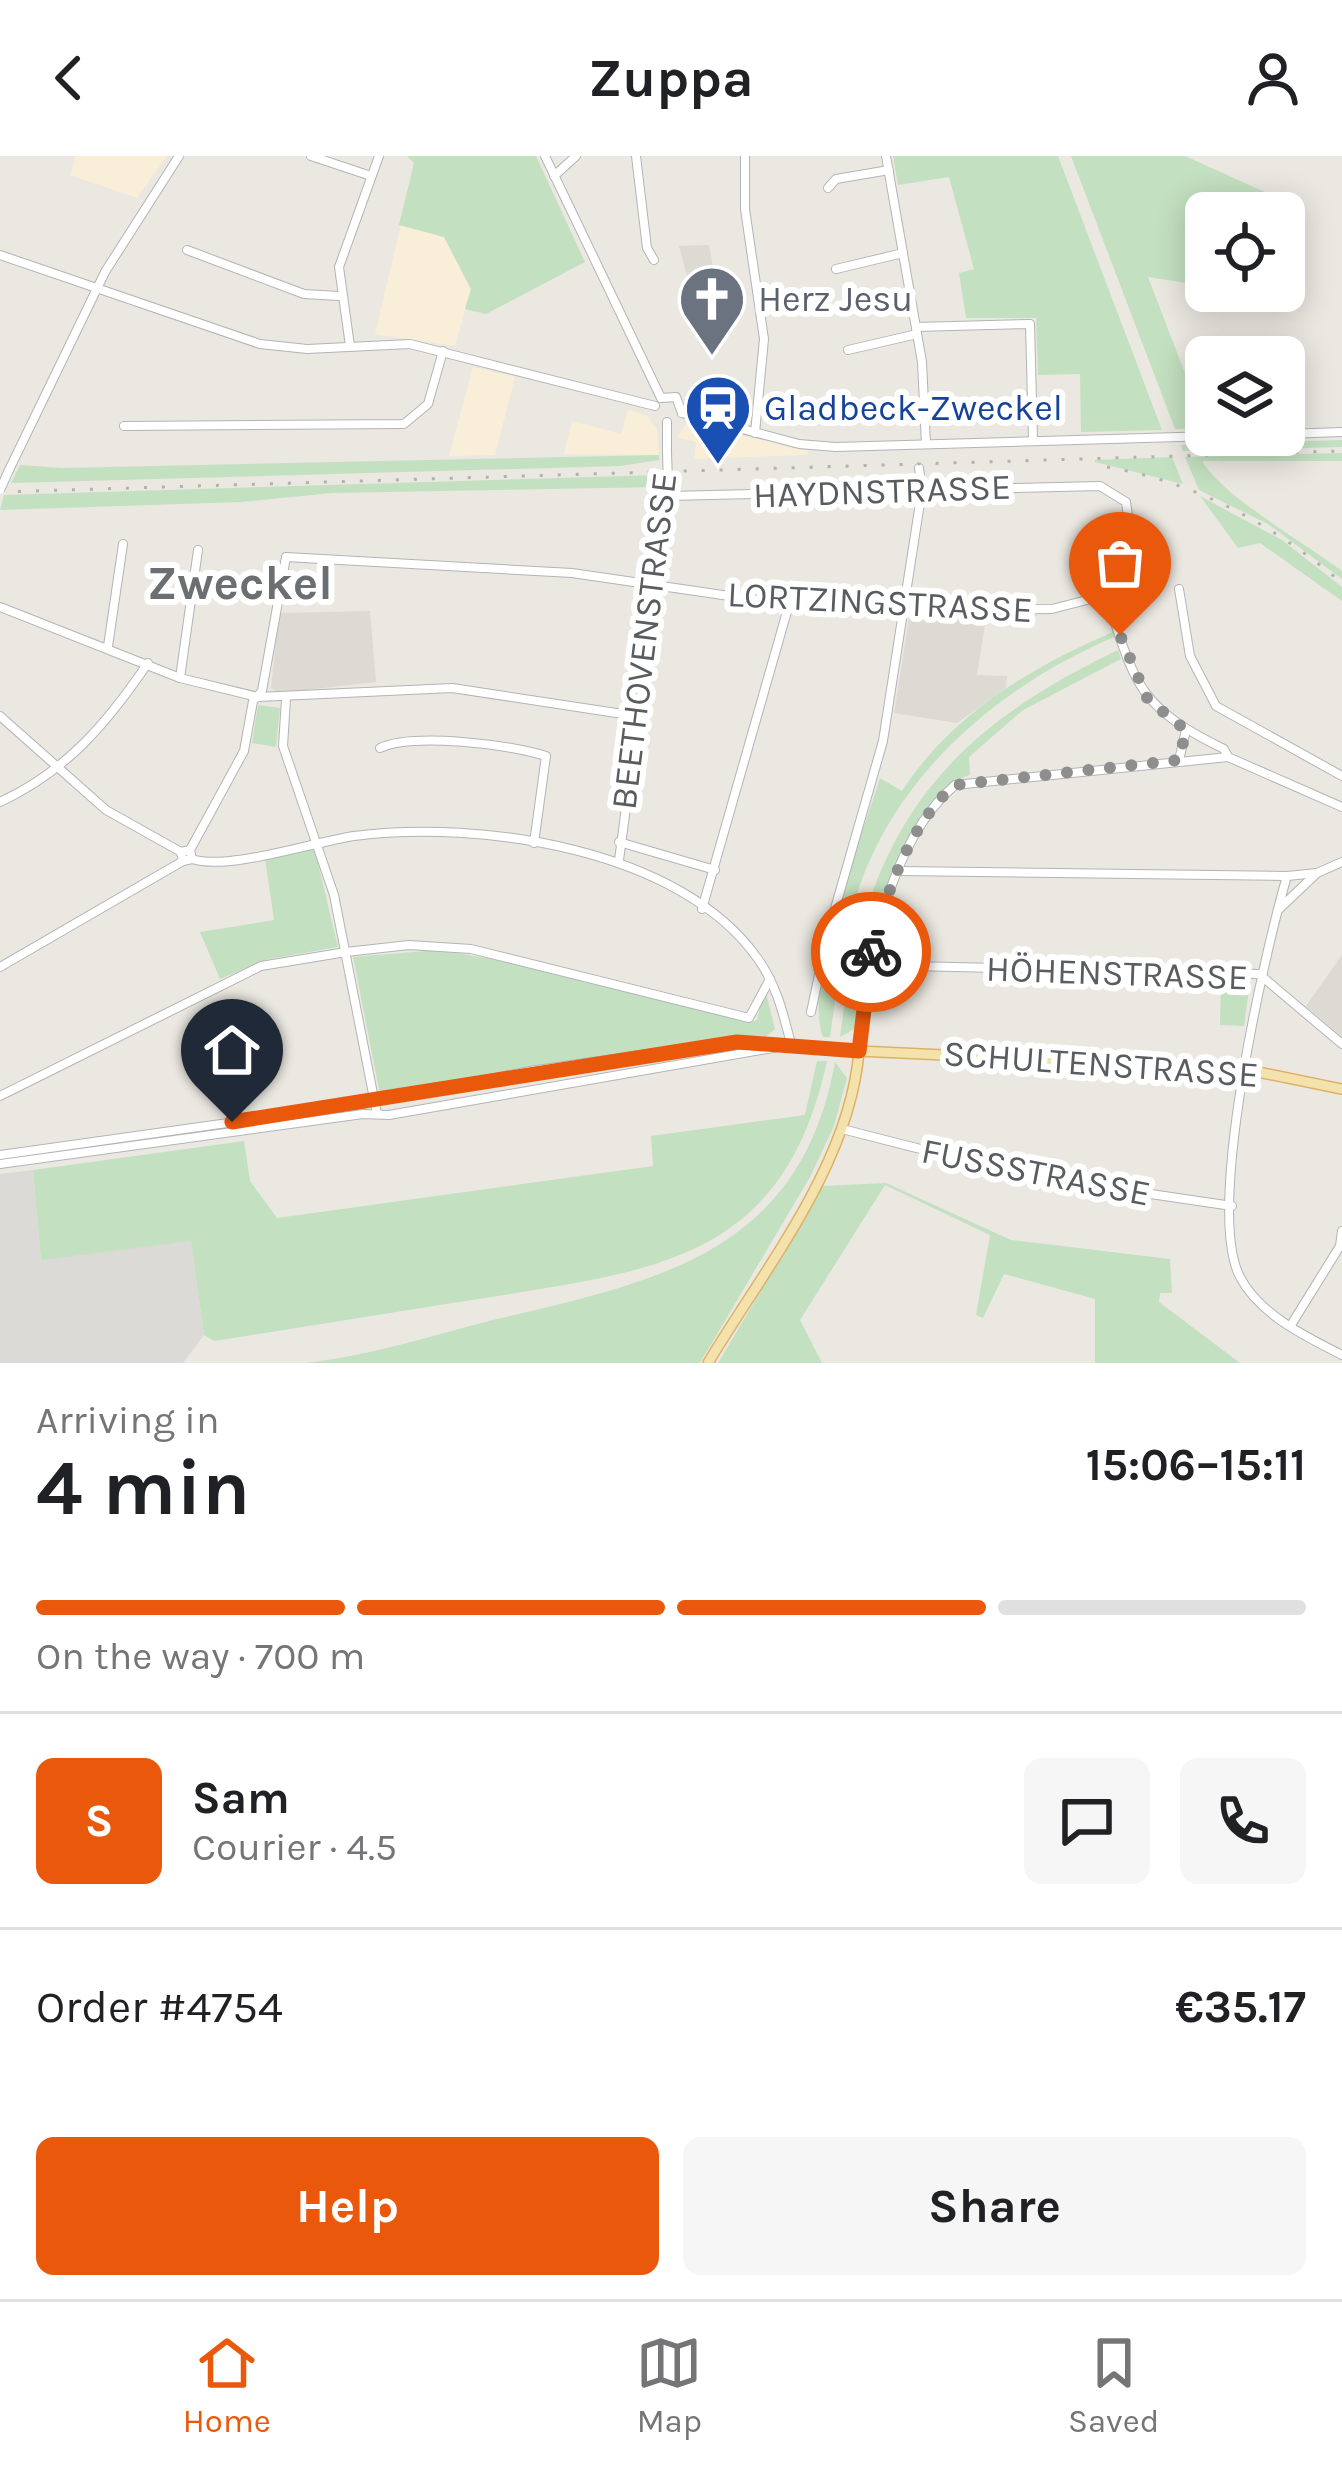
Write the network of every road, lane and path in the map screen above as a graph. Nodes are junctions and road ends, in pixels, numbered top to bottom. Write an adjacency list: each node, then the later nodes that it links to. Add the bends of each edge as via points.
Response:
1 (179, 156): 18 (street)
2 (311, 156): 10 (street)
3 (379, 156): 10 (street)
4 (545, 156): 11 (street)
5 (576, 156): 11 (street)
6 (636, 156): 16 (street)
7 (746, 156): 29 (street, via 745,209 764,339)
8 (886, 156): 9 (street)
9 (889, 170): 12 (street, via 836,179); 14 (street)
10 (371, 176): 19 (street, via 339,267)
11 (554, 176): 24 (street)
12 (828, 188)
13 (187, 250): 19 (street, via 304,294)
14 (903, 253): 17 (street); 20 (street)
15 (0, 255): 18 (street)
16 (654, 260)
17 (836, 269)
18 (96, 289): 21 (street, via 260,344); 35 (street, bridge)
19 (339, 296): 21 (street)
20 (916, 331): 22 (street); 32 (street, via 1030,324); 33 (street)
21 (350, 346): 23 (street)
22 (848, 350)
23 (443, 351): 24 (street); 27 (street, via 428,404 404,424)
24 (658, 402): 25 (street, via 676,397); 26 (street, via 657,416)
25 (682, 412): 26 (street); 29 (street)
26 (667, 422): 37 (street, BEETHOVENSTRASSE, bridge)
27 (124, 426)
28 (1342, 431): 30 (street)
29 (755, 433): 33 (street, via 814,446)
30 (1305, 433)
31 (1185, 437): 32 (street)
32 (1033, 442): 33 (street)
33 (926, 444)
34 (919, 468): 36 (street)
35 (0, 490)
36 (922, 490): 37 (street, HAYDNSTRASSE); 42 (street, HAYDNSTRASSE, via 1095,485 1118,493 1130,511 1132,568); 44 (street)
37 (668, 496): 40 (street, BEETHOVENSTRASSE)
38 (123, 544): 46 (street)
39 (198, 550): 48 (street)
40 (655, 586): 43 (street, LORTZINGSTRASSE); 49 (street, LORTZINGSTRASSE, via 572,573 286,557); 52 (street, BEETHOVENSTRASSE)
41 (1179, 589): 58 (street, via 1190,656 1216,706)
42 (1106, 595): 44 (street, LORTZINGSTRASSE, via 1006,612); 53 (street, via 1148,700)
43 (790, 601): 44 (street, LORTZINGSTRASSE); 67 (street)
44 (905, 603): 78 (street, via 879,756)
45 (0, 607): 46 (street)
46 (108, 646): 47 (street)
47 (148, 663): 48 (street); 57 (street)
48 (180, 678): 49 (street)
49 (258, 697): 50 (street); 64 (street, via 244,751)
50 (286, 699): 52 (street, via 452,688); 61 (street, via 283,746)
51 (0, 716): 57 (street)
52 (636, 716): 62 (street, BEETHOVENSTRASSE)
53 (1186, 730): 55 (street); 56 (street)
54 (380, 748): 63 (street, via 436,742 545,756)
55 (1228, 757): 56 (street); 60 (street)
56 (1179, 760): 68 (street, via 960,782 929,815)
57 (58, 771): 59 (street); 64 (street, via 106,810)
58 (1342, 776)
59 (0, 802)
60 (1342, 807)
61 (319, 842): 63 (street, via 434,831); 64 (street, via 222,860); 73 (street)
62 (619, 842): 65 (street, BEETHOVENSTRASSE); 67 (street)
63 (534, 843): 65 (street)
64 (187, 855): 75 (street)
65 (619, 860): 71 (street)
66 (1342, 862): 69 (street)
67 (715, 870): 71 (street)
68 (900, 871): 70 (street); 74 (street)
69 (1317, 873): 70 (street); 72 (street)
70 (1287, 877): 72 (street)
71 (702, 909): 77 (street, via 742,940)
72 (1277, 911): 76 (street)
73 (346, 952): 77 (street, via 471,949 749,1018); 84 (street, via 261,966); 85 (street)
74 (869, 964): 76 (street, HÖHENSTRASSE); 81 (street)
75 (0, 967)
76 (1258, 974): 80 (street, HÖHENSTRASSE); 82 (street)
77 (770, 979): 79 (street)
78 (811, 1012)
79 (791, 1044): 81 (street); 85 (street, via 737,1042 585,1062); 86 (street)
80 (1342, 1044)
81 (853, 1050): 82 (main road, SCHULTENSTRASSE); 87 (main road)
82 (1243, 1069): 83 (main road, SCHULTENSTRASSE); 89 (street)
83 (1342, 1089)
84 (0, 1096)
85 (376, 1102): 86 (street); 88 (street)
86 (377, 1114): 88 (street)
87 (847, 1130): 89 (street, FUSSSTRASSE, via 1022,1175); 94 (main road)
88 (0, 1160)
89 (1232, 1206): 92 (street, via 1239,1274)
90 (1342, 1231): 91 (street)
91 (1341, 1247): 92 (street)
92 (1289, 1324): 93 (street)
93 (1342, 1355)
94 (708, 1363)

